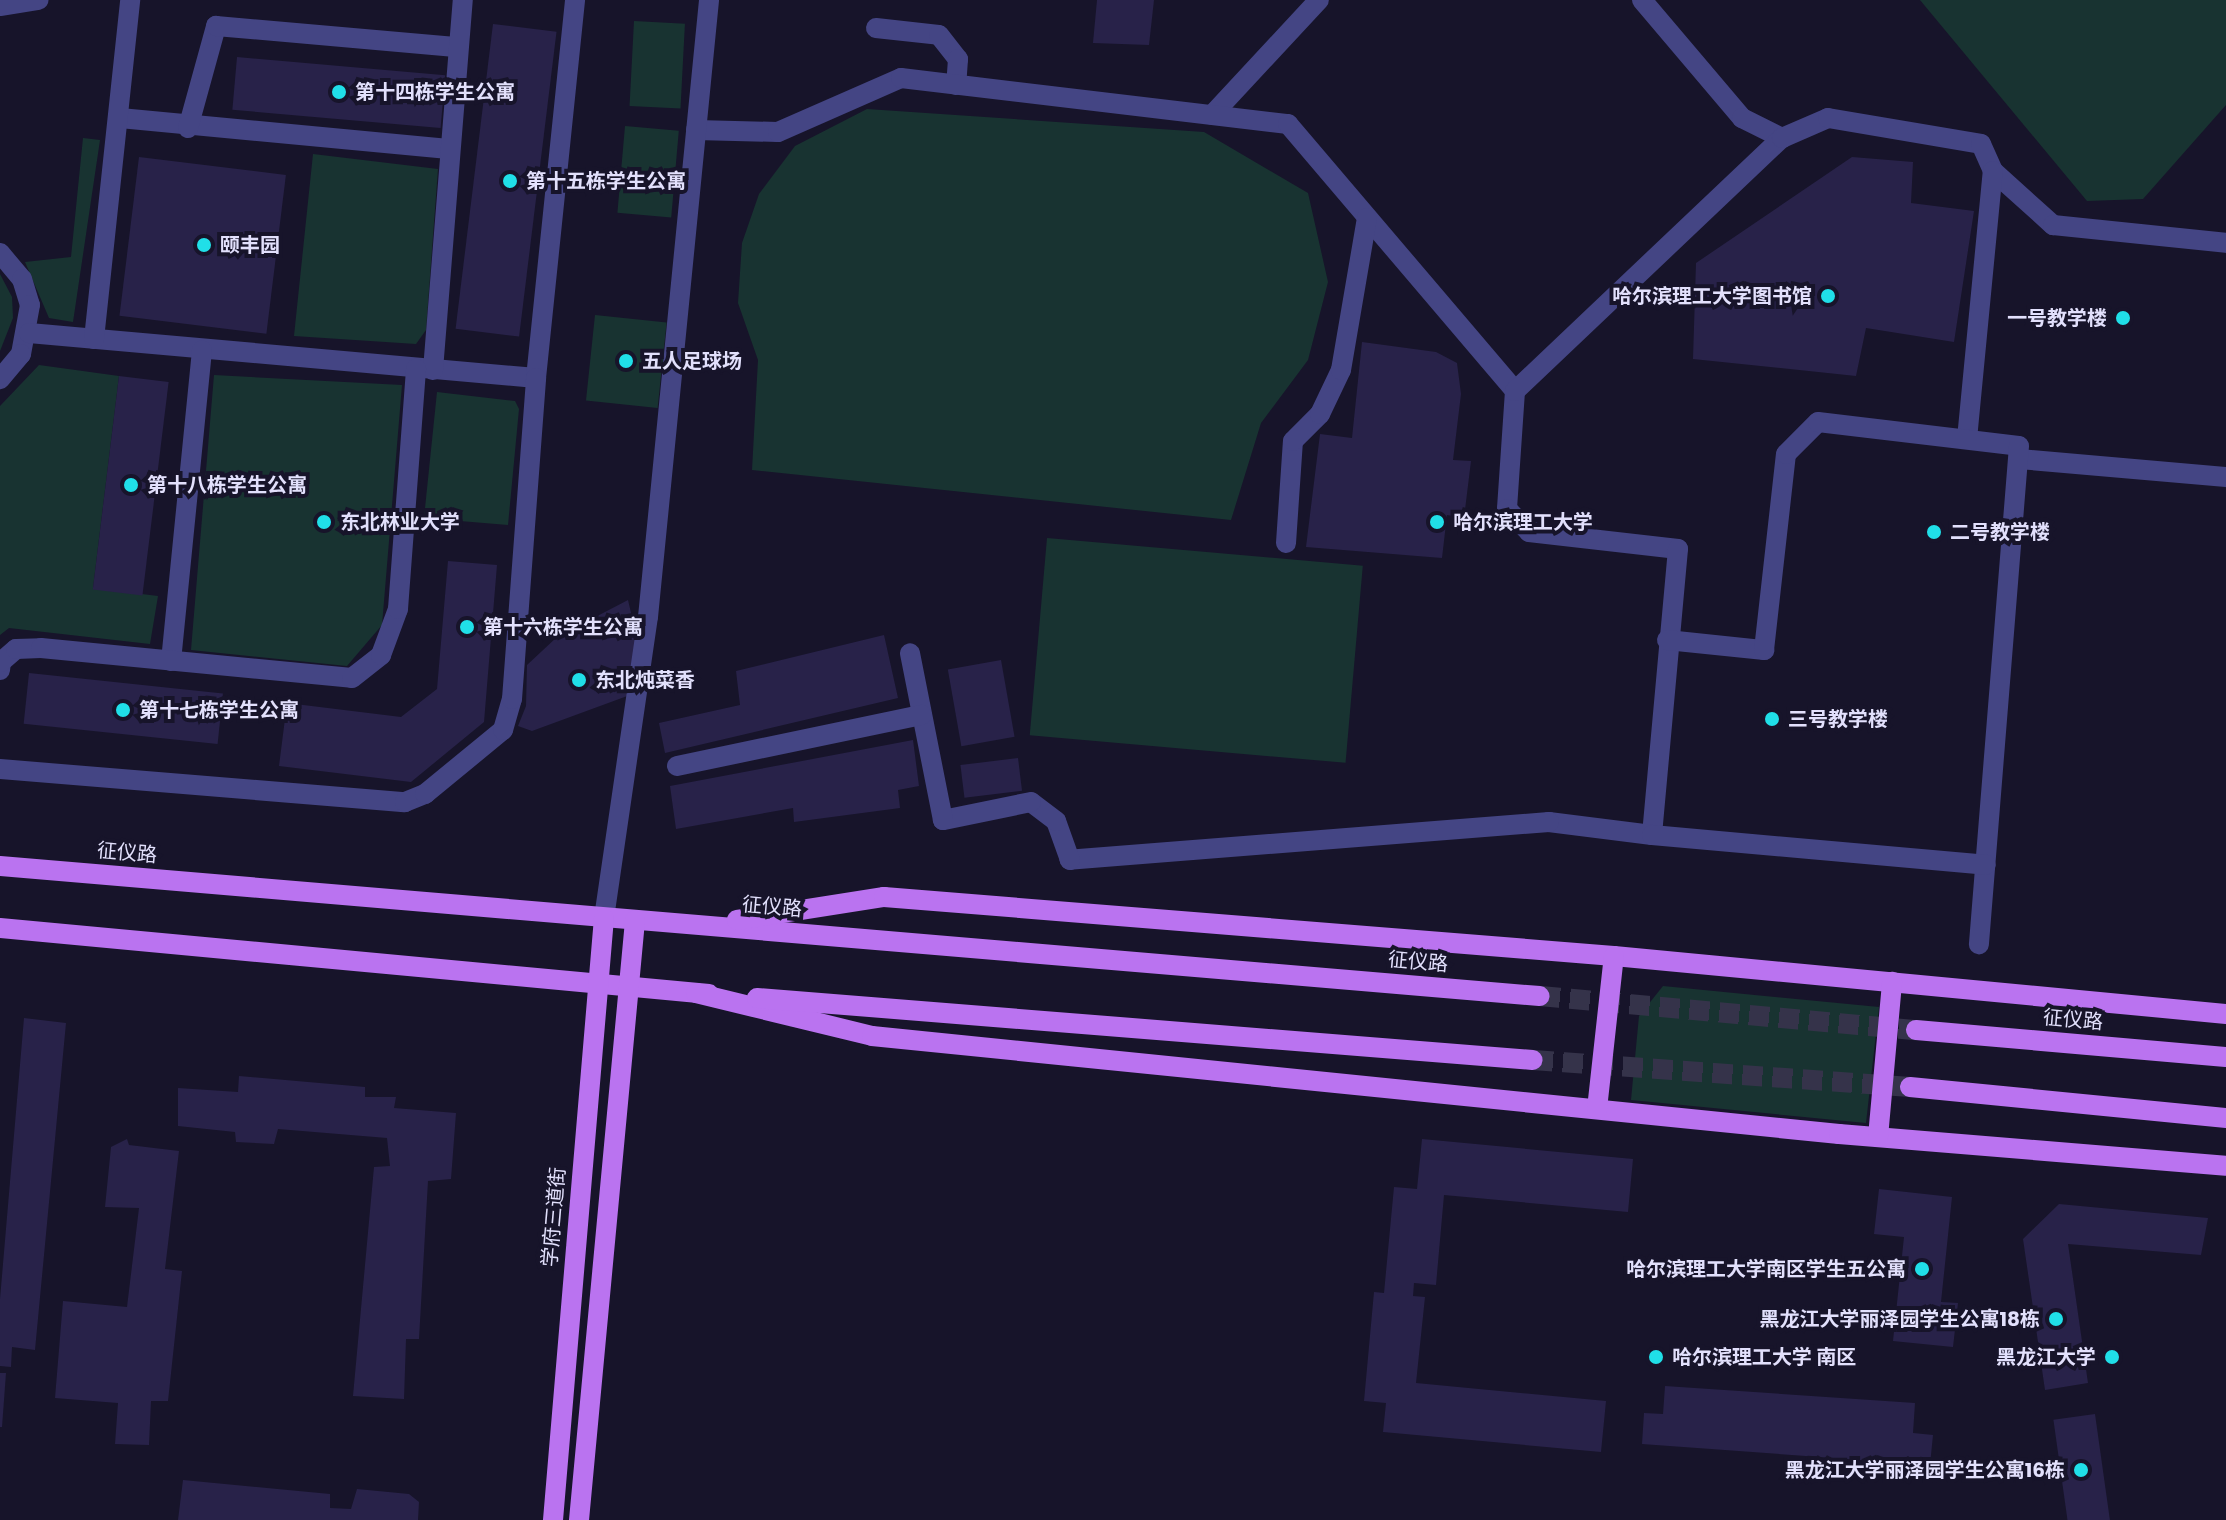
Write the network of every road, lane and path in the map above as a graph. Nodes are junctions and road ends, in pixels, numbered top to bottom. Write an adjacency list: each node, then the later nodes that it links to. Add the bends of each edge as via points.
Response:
1 (39, 0): 8 (street)
2 (130, 0): 13 (street)
3 (463, 0): 10 (street)
4 (575, 0): 26 (street)
5 (709, 0): 15 (street)
6 (1642, 0): 16 (street, via 1742,118)
7 (1316, 1): 12 (street)
8 (0, 6)
9 (876, 28): 11 (street, via 939,35 958,59)
10 (458, 47): 14 (street, via 216,26); 17 (street)
11 (956, 85): 12 (street); 15 (street, via 901,78 778,132)
12 (1212, 115): 19 (street, via 1288,124)
13 (120, 118): 14 (street); 23 (street)
14 (188, 128): 17 (street)
15 (696, 130): 43 (street, via 648,617)
16 (1782, 138): 18 (street, via 1828,118 1981,144); 28 (street)
17 (449, 149): 25 (street)
18 (1993, 171): 20 (street, via 2053,225); 29 (street)
19 (1367, 218): 28 (street); 32 (street, via 1341,370 1320,414 1293,441)
20 (2226, 243)
21 (0, 253): 22 (street, via 22,279 30,305)
22 (29, 333): 23 (street); 27 (street, via 21,354)
23 (94, 339): 24 (street)
24 (202, 351): 25 (street); 35 (street)
25 (425, 370): 26 (street); 35 (street, via 398,609 381,655 352,678)
26 (536, 378): 39 (street, via 512,699 503,730 425,794 405,802)
27 (0, 379)
28 (1515, 391): 33 (street, via 1507,509 1529,532 1678,549)
29 (1967, 439): 30 (street, via 2019,446); 33 (street, via 1818,422 1786,454 1764,650)
30 (2019, 459): 31 (street); 41 (street)
31 (2226, 477)
32 (1286, 543)
33 (1667, 640): 40 (street)
34 (910, 653): 37 (street)
35 (171, 661): 36 (street, via 16,649 1,662)
36 (0, 670)
37 (922, 715): 38 (street); 40 (street, via 943,820 1031,802 1056,821 1070,860 1549,822)
38 (677, 766)
39 (0, 769)
40 (1652, 835): 41 (street)
41 (1986, 865): 47 (street)
42 (0, 866): 43 (main road, 征仪路)
43 (604, 918): 44 (main road, 征仪路); 49 (main road, 学府三道街)
44 (635, 921): 45 (main road, 征仪路); 51 (main road)
45 (702, 925): 48 (main road, via 884,897); 53 (main road, 征仪路)
46 (0, 928): 49 (main road)
47 (1979, 944)
48 (1614, 956): 50 (main road); 59 (main road)
49 (597, 982): 51 (main road); 63 (main road, 学府三道街)
50 (1892, 982): 54 (main road); 61 (main road)
51 (628, 984): 52 (main road); 64 (main road)
52 (696, 993): 57 (main road); 59 (main road, via 872,1036)
53 (1540, 996)
54 (2226, 1014)
55 (1916, 1030): 56 (main road, 征仪路)
56 (2226, 1057)
57 (1533, 1060)
58 (1910, 1087): 60 (main road)
59 (1597, 1109): 61 (main road)
60 (2226, 1118)
61 (1878, 1137): 62 (main road)
62 (2226, 1166)
63 (553, 1520)
64 (579, 1520)

